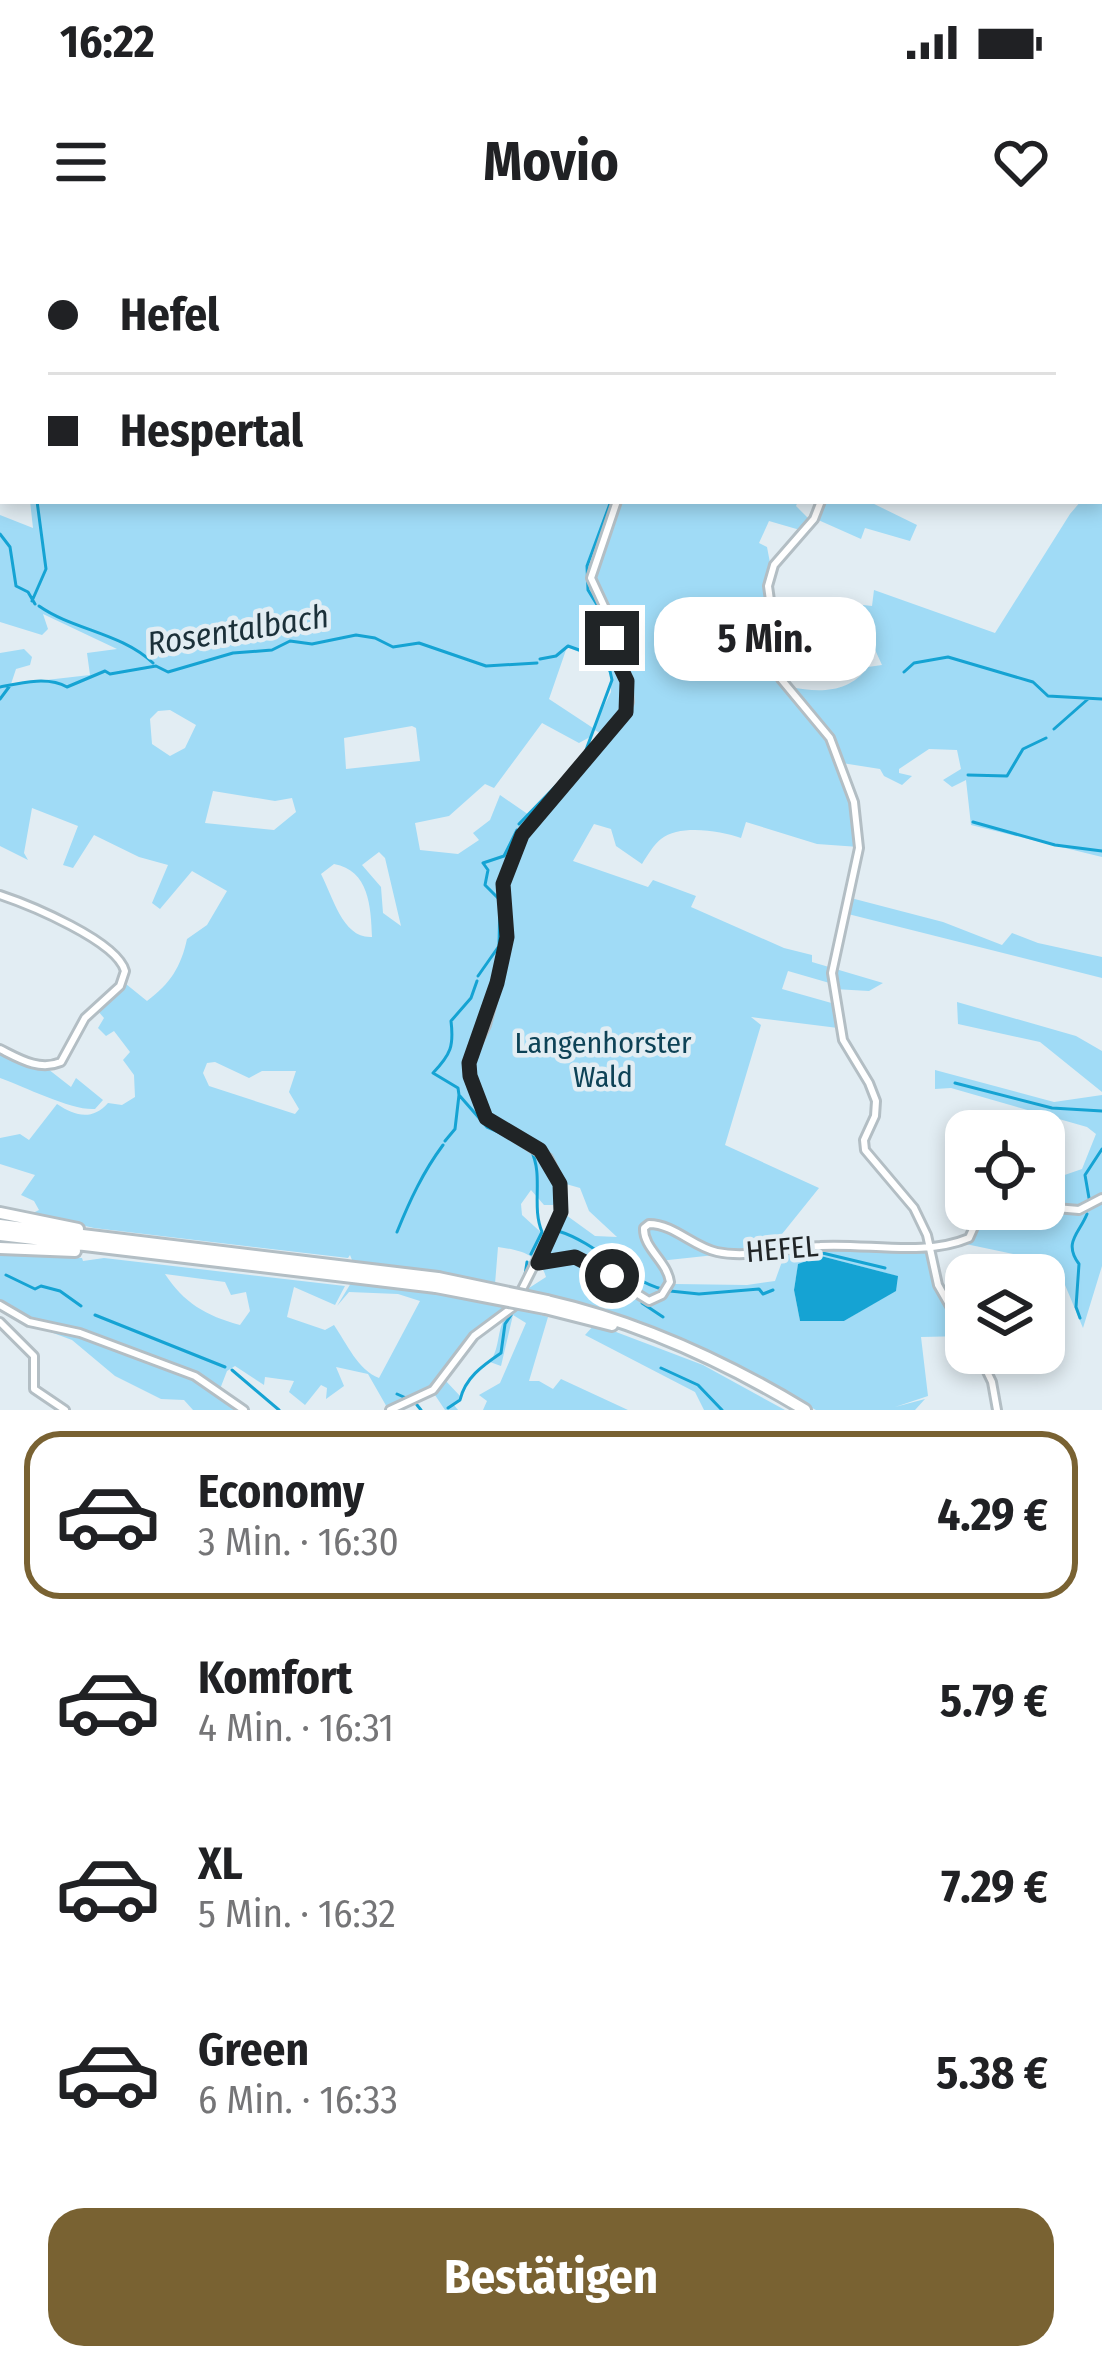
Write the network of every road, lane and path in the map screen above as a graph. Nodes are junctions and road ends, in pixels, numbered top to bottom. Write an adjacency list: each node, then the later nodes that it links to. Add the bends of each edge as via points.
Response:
1 (616, 504): 15 (street, via 591,578 627,681 626,712 522,835 503,884 507,937 497,983 469,1063 486,1118 540,1150 560,1184 561,1212)
2 (820, 504): 12 (street, via 769,577 778,673 825,730 852,790 859,848 833,990 843,1040 876,1101 865,1150 910,1202)
3 (0, 895): 4 (street, via 116,953 125,968 122,983 85,1018 57,1064)
4 (0, 1048)
5 (1102, 1198): 6 (street)
6 (1065, 1209)
7 (0, 1213): 11 (highway)
8 (0, 1225): 11 (highway)
9 (973, 1230): 12 (street, via 969,1238)
10 (0, 1235): 14 (highway)
11 (170, 1246): 16 (highway)
12 (930, 1246): 15 (street, HEFEL, via 729,1254 649,1223 644,1237 670,1282 649,1301 580,1258); 17 (street)
13 (0, 1248): 14 (highway)
14 (149, 1253): 16 (highway)
15 (538, 1263): 24 (street, via 513,1306 474,1336 433,1390)
16 (437, 1283): 19 (highway, bridge)
17 (945, 1296)
18 (0, 1305): 23 (street, via 28,1322 195,1376)
19 (546, 1305): 25 (highway, via 671,1348); 26 (highway, via 625,1322)
20 (0, 1322): 22 (street, via 34,1356 34,1389)
21 (988, 1374): 27 (street)
22 (65, 1410)
23 (244, 1410)
24 (390, 1410)
25 (794, 1410)
26 (805, 1410)
27 (997, 1410)

